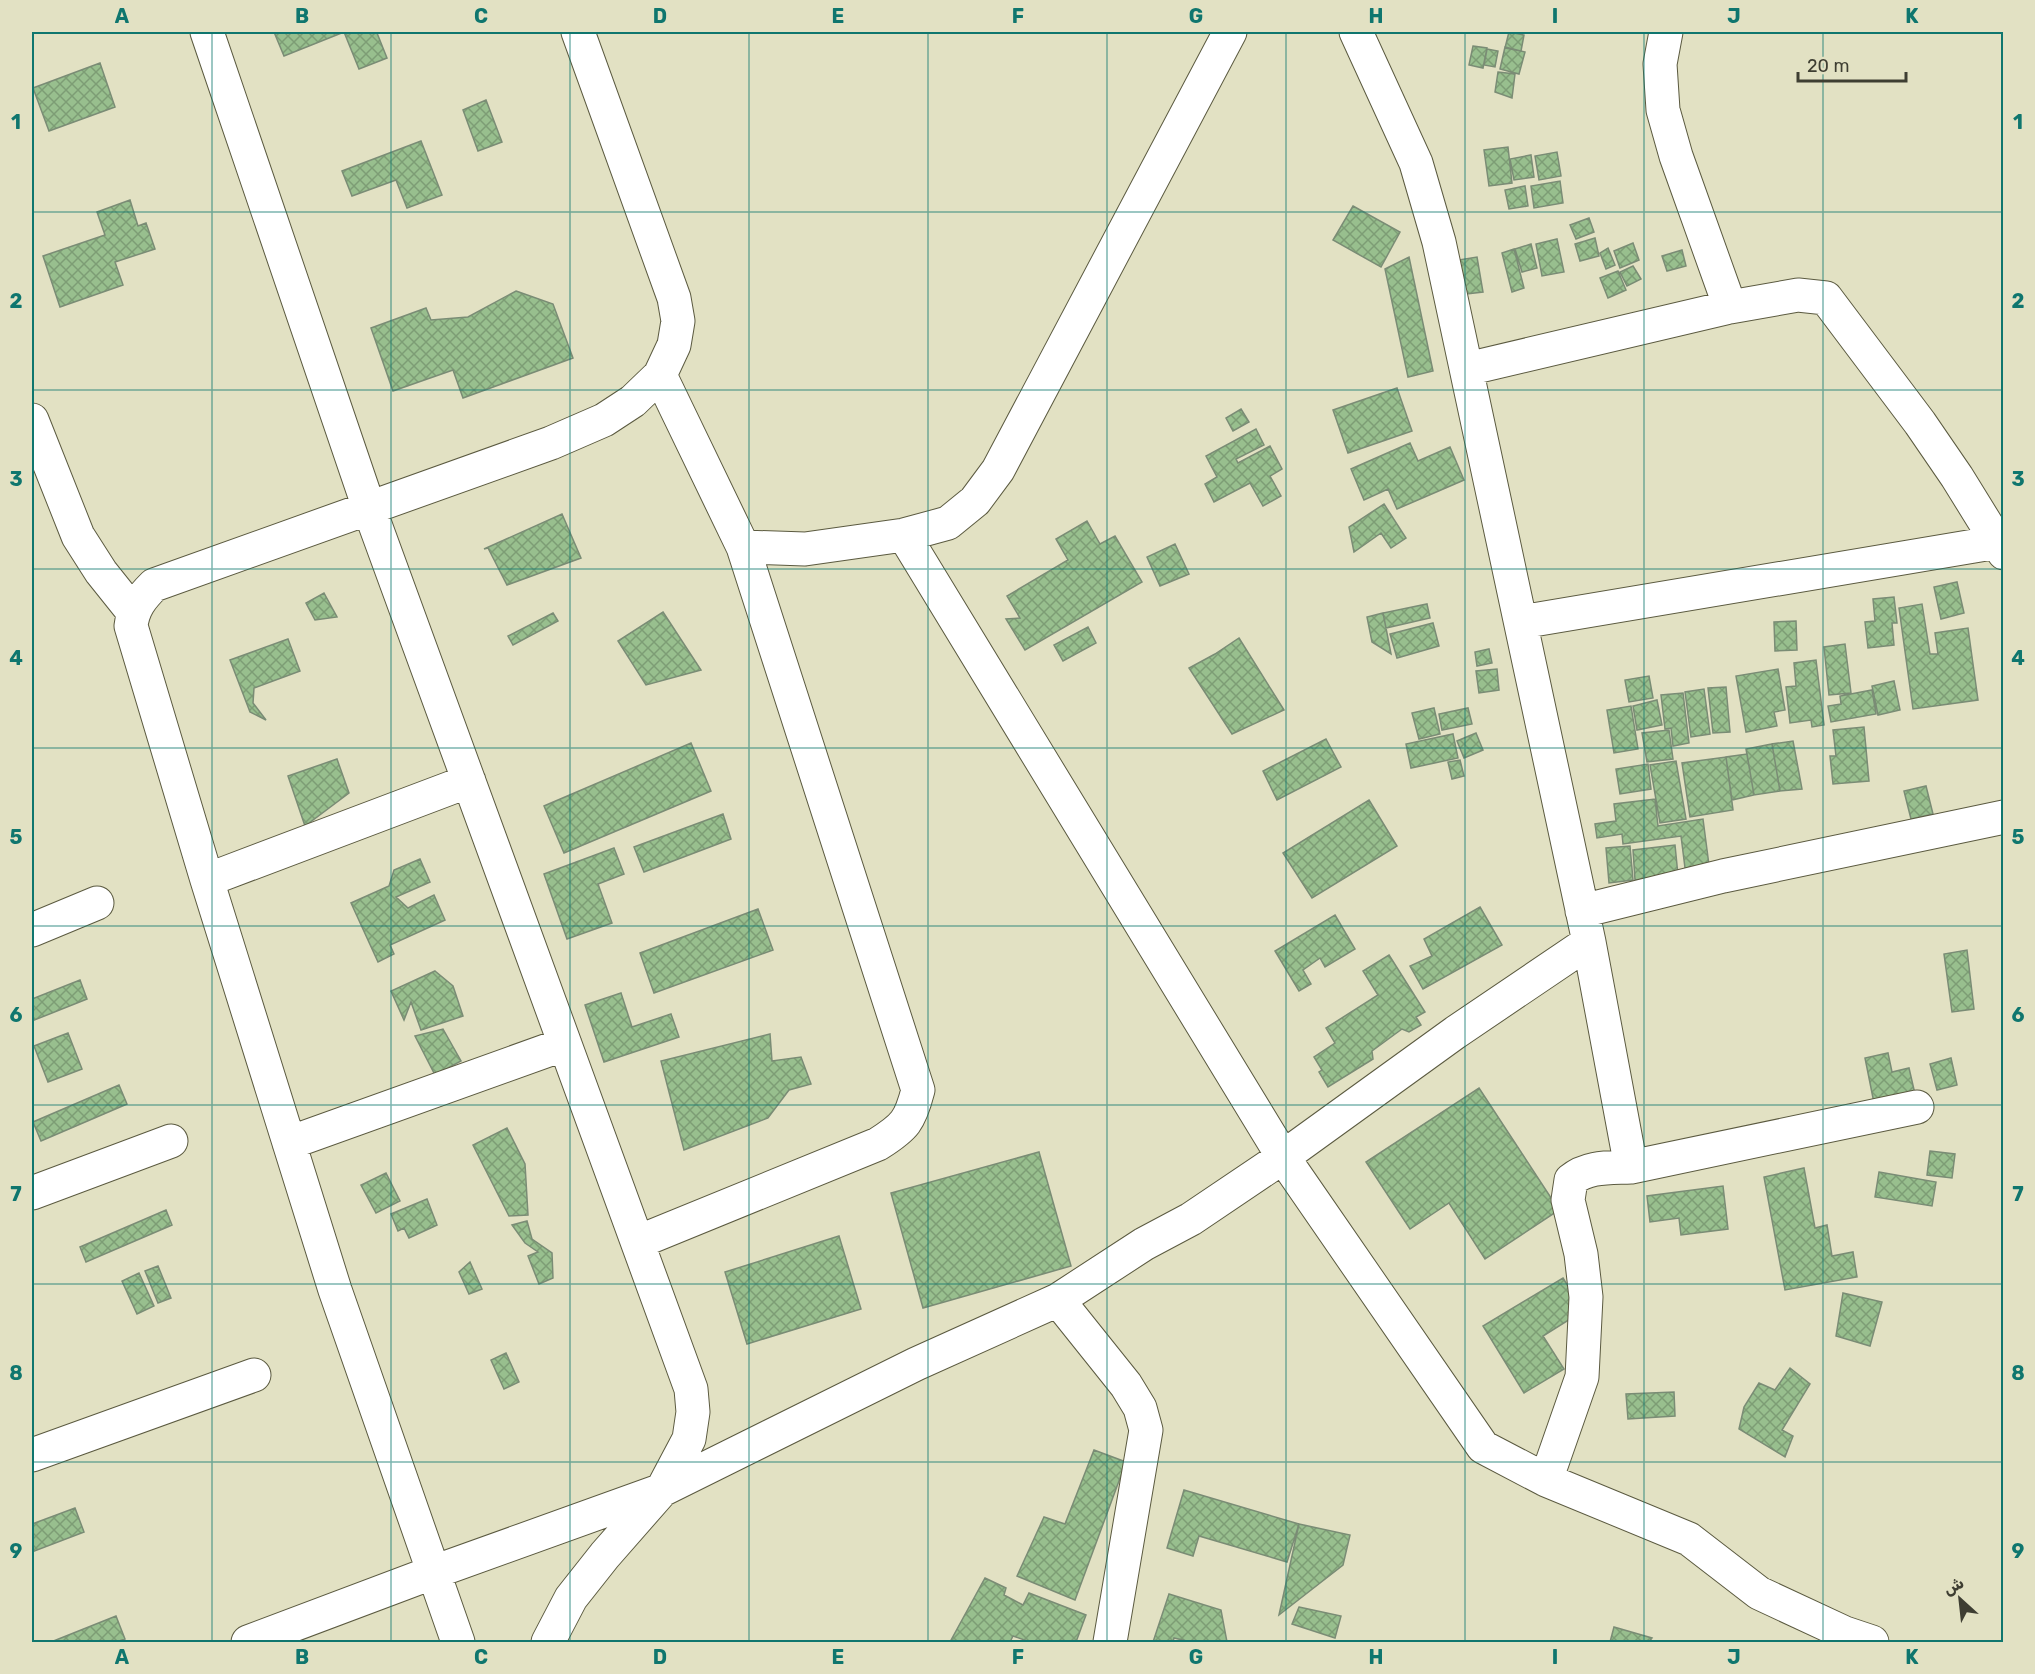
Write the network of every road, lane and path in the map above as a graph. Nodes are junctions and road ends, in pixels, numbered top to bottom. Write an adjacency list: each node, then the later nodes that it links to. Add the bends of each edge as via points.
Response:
1 (207, 32): 10 (street)
2 (578, 32): 8 (street, via 674,298 678,321 674,345)
3 (1230, 32): 11 (street, via 998,471 975,501 948,523)
4 (1356, 32): 7 (street, via 1416,163 1439,243)
5 (1666, 32): 6 (street, via 1660,64 1663,110)
6 (1730, 307): 7 (street); 13 (street, via 1798,295 1826,298 1920,423)
7 (1467, 369): 15 (street)
8 (660, 375): 10 (street, via 633,401 604,420); 12 (street)
9 (32, 420): 14 (street, via 78,536)
10 (369, 508): 14 (street, via 154,585); 16 (street)
11 (904, 535): 12 (street, via 805,549); 26 (street)
12 (743, 548): 29 (street, via 918,1090 913,1111 901,1129 878,1144)
13 (2001, 548): 15 (street)
14 (133, 612): 18 (street, via 131,626)
15 (1521, 622): 20 (street)
16 (469, 781): 18 (street); 22 (street)
17 (2004, 817): 20 (street, via 1723,876)
18 (207, 880): 25 (street)
19 (97, 903): 21 (street)
20 (1586, 926): 26 (street, via 1456,1032); 27 (street)
21 (32, 930)
22 (565, 1044): 25 (street); 29 (street)
23 (1917, 1107): 27 (street)
24 (171, 1141): 28 (street)
25 (289, 1143): 35 (street, via 335,1290)
26 (1283, 1157): 30 (street); 33 (street, via 1483,1447)
27 (1630, 1167): 33 (street, via 1592,1169 1579,1173 1569,1185 1568,1200 1586,1297 1582,1377)
28 (32, 1193)
29 (638, 1242): 34 (street, via 691,1389 689,1439)
30 (1058, 1300): 34 (street, via 916,1364); 39 (street, via 1126,1385 1140,1408 1146,1430)
31 (254, 1375): 32 (street)
32 (32, 1455)
33 (1546, 1480): 40 (street, via 1689,1539 1758,1593)
34 (662, 1490): 35 (street); 38 (street, via 571,1598)
35 (434, 1572): 36 (street); 37 (street)
36 (248, 1642)
37 (458, 1642)
38 (548, 1642)
39 (1110, 1642)
40 (1872, 1642)

